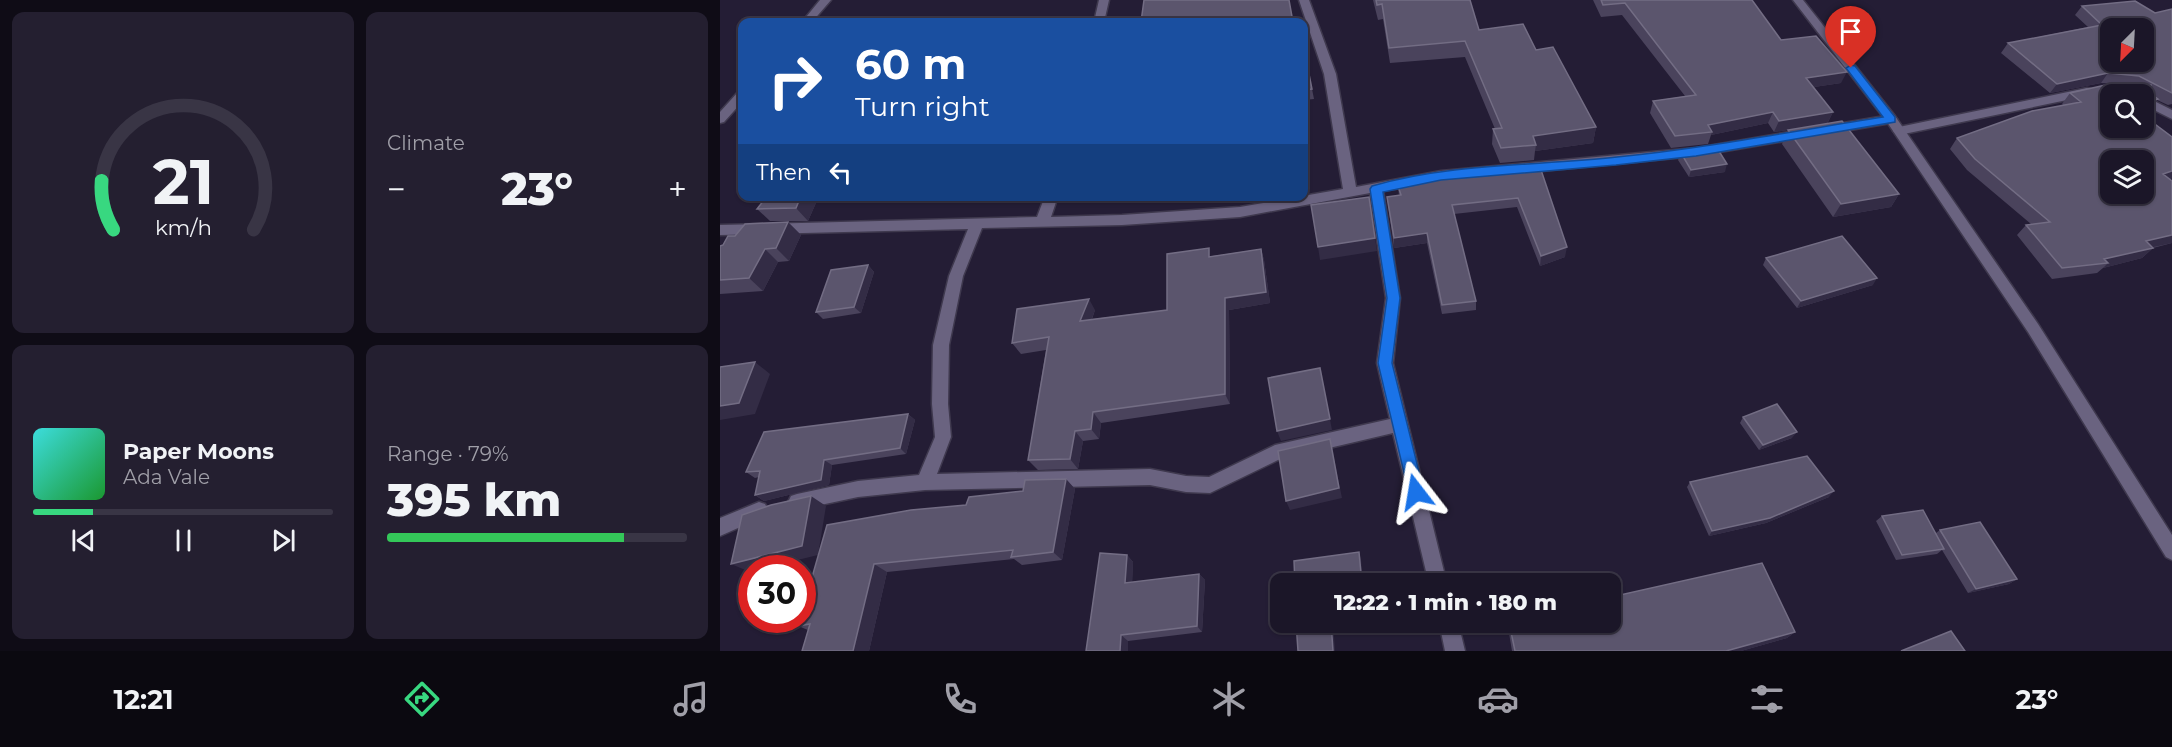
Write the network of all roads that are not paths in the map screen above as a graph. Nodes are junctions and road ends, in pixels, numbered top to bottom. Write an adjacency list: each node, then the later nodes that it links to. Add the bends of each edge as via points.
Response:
1 (826, 0): 5 (street)
2 (1104, 0): 6 (street)
3 (1304, 0): 14 (street, via 1330,74)
4 (1798, 0): 12 (street)
5 (810, 18)
6 (1100, 18)
7 (2100, 89): 12 (street, via 2027,106)
8 (738, 99): 11 (street)
9 (2154, 105): 10 (street)
10 (2172, 115)
11 (720, 119)
12 (1895, 125): 13 (street, via 1616,161 1441,176); 24 (street, via 2033,328)
13 (1376, 189): 14 (street); 21 (street, via 1393,298 1385,363)
14 (1350, 192): 15 (street)
15 (1308, 200)
16 (1050, 201): 18 (street)
17 (1300, 201): 18 (street, via 1240,212)
18 (1042, 222): 19 (street)
19 (977, 223): 20 (street); 22 (street, via 956,276 941,345 943,437)
20 (720, 230)
21 (1399, 424): 22 (street, via 1275,453 1210,485 1150,477); 25 (street)
22 (925, 482): 23 (street, via 858,489 755,511)
23 (720, 526)
24 (2172, 551)
25 (1435, 573)
26 (1451, 633): 27 (street)
27 (1455, 651)

